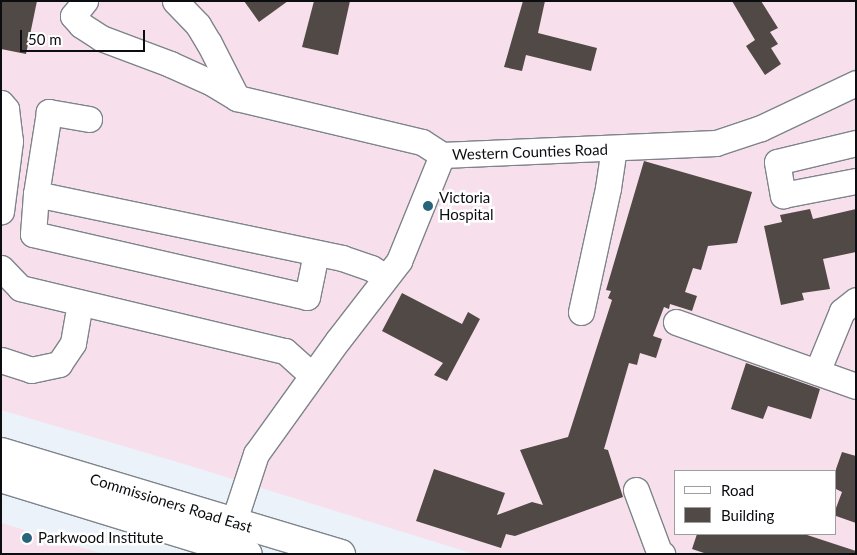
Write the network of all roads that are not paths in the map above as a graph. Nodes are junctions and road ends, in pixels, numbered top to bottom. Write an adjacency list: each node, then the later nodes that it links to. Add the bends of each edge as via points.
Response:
1 (176, 1): 4 (lane, via 205,37)
2 (75, 6): 4 (lane, via 81,26 101,38 170,64)
3 (856, 83): 8 (lane, Western Counties Road, via 761,128 716,143)
4 (237, 98): 9 (lane, via 422,142)
5 (1, 103): 12 (lane, via 6,109 10,141)
6 (89, 119): 11 (lane, via 49,112)
7 (856, 143): 10 (lane, via 777,162 783,195)
8 (614, 148): 9 (lane, Western Counties Road); 18 (lane)
9 (442, 155): 15 (lane, Western Counties Road, via 399,261)
10 (856, 181)
11 (36, 194): 13 (lane); 13 (lane, via 33,234 307,297)
12 (1, 211)
13 (316, 253): 15 (lane, via 371,268)
14 (1, 268): 17 (lane, via 20,288)
15 (386, 277): 22 (lane, Western Counties Road)
16 (856, 300): 21 (lane, via 842,311)
17 (80, 303): 20 (lane, via 73,343 59,364 31,370); 22 (lane, via 285,351)
18 (581, 312)
19 (676, 322): 21 (lane)
20 (1, 360)
21 (817, 372): 23 (lane)
22 (312, 375): 27 (lane, Western Counties Road, via 256,454)
23 (856, 386)
24 (1, 452): 27 (main road, Commissioners Road East)
25 (1, 478): 28 (main road, Commissioners Road East)
26 (636, 490): 30 (lane)
27 (233, 521): 28 (lane, Western Counties Road); 29 (main road, Commissioners Road East)
28 (232, 552)
29 (341, 554)
30 (662, 554)

